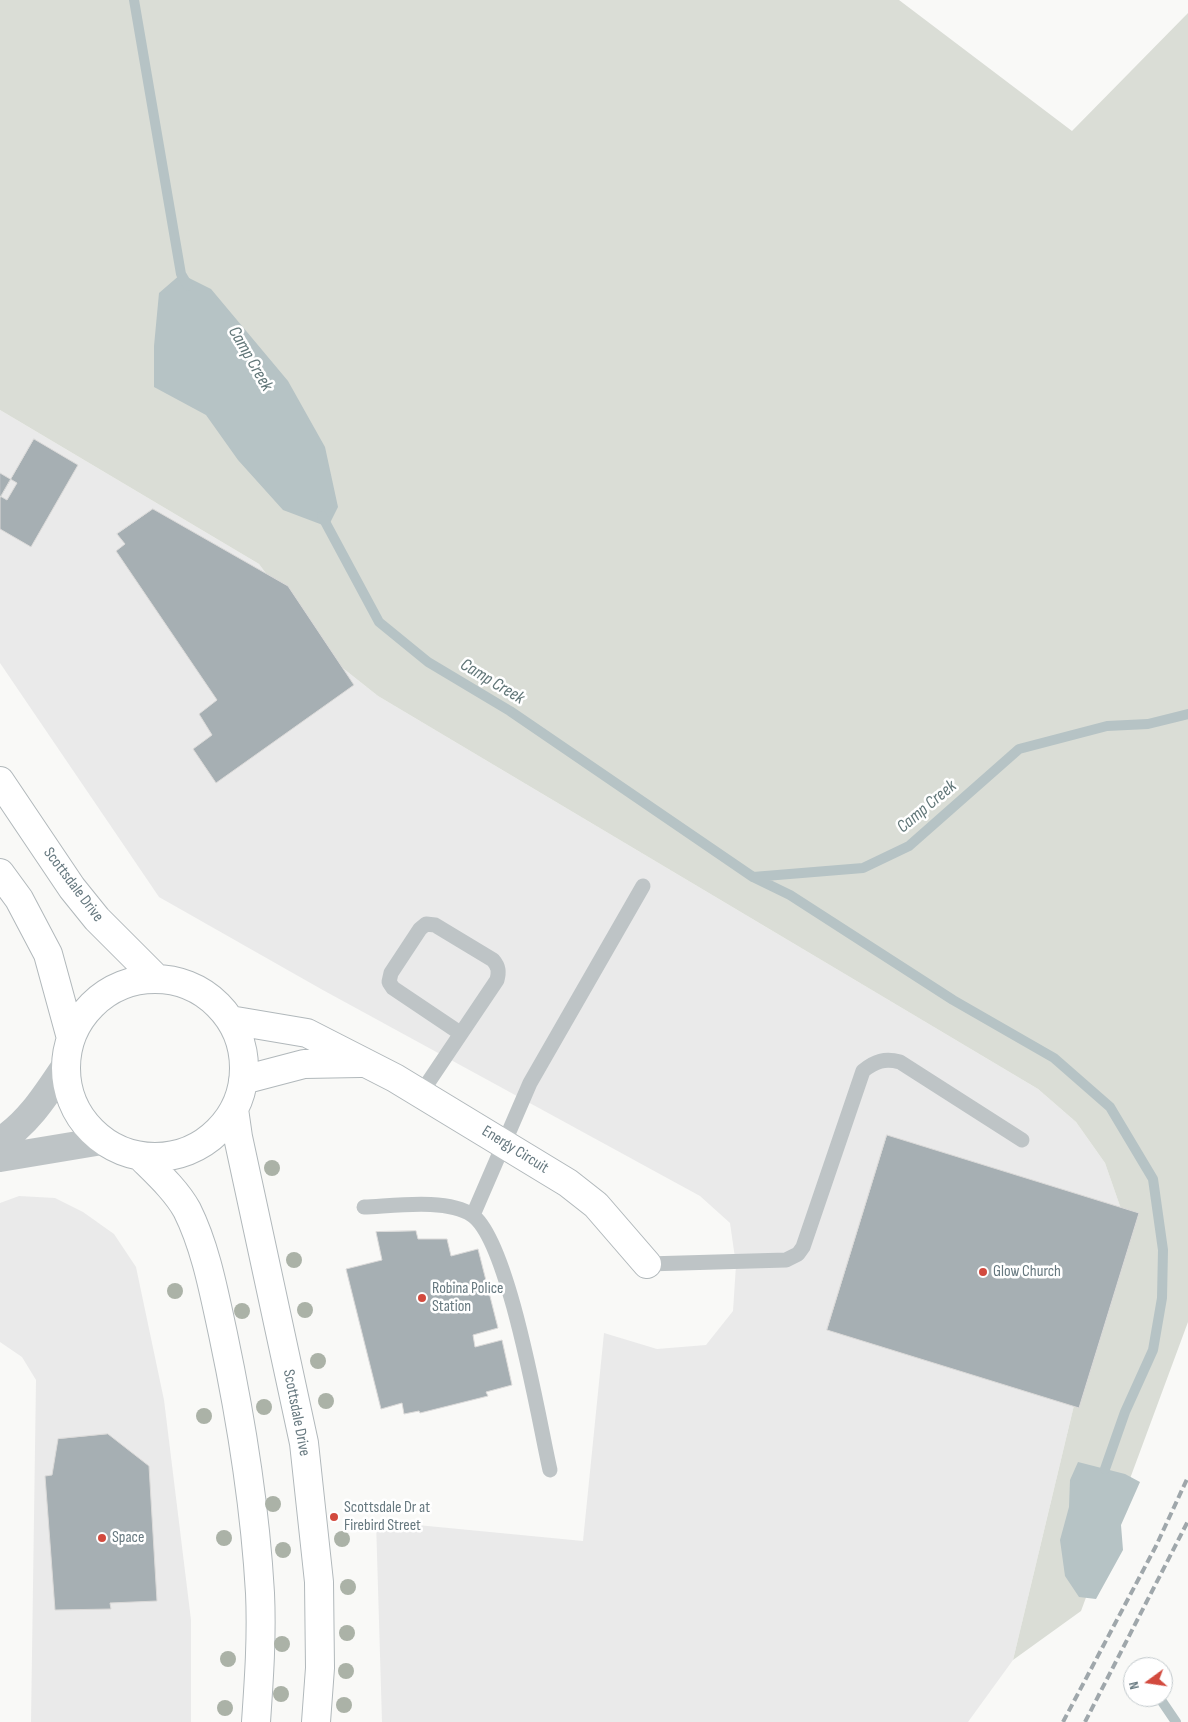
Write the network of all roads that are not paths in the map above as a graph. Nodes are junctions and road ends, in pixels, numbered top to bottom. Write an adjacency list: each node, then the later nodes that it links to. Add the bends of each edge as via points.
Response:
1 (0, 781): 4 (main road, Scottsdale Drive, via 72,888 97,919)
2 (0, 873): 7 (main road, via 19,899 48,954)
3 (643, 886): 16 (lane, via 530,1083)
4 (157, 979): 5 (main road, via 184,984 209,997); 7 (main road, via 129,982 104,994 84,1013)
5 (230, 1020): 8 (main road, Energy Circuit, via 307,1034); 10 (main road, via 242,1049)
6 (460, 1033): 6 (lane, via 497,980 498,967 493,960 435,925 426,924 391,973 389,982 393,988); 11 (lane)
7 (71, 1038): 9 (main road)
8 (364, 1062): 10 (main road, via 304,1064); 11 (main road, Energy Circuit)
9 (66, 1065): 14 (street, via 28,1118); 15 (main road, via 69,1093 81,1119)
10 (243, 1080): 12 (main road)
11 (421, 1093): 16 (main road, Energy Circuit)
12 (234, 1109): 17 (main road, via 216,1134 190,1151 161,1158); 24 (main road, Scottsdale Drive, via 304,1443 319,1582 320,1668)
13 (1022, 1140): 21 (lane, via 900,1062 890,1059 879,1061 863,1071 798,1254 786,1260)
14 (0, 1141)
15 (102, 1141): 17 (main road); 18 (street)
16 (503, 1142): 20 (lane); 21 (main road, Energy Circuit, via 568,1183 596,1205)
17 (140, 1156): 23 (main road, via 186,1208 197,1231 230,1366 252,1502 260,1594)
18 (0, 1158)
19 (364, 1207): 20 (lane, via 425,1205 450,1207)
20 (473, 1215): 22 (lane, via 495,1247 508,1283)
21 (647, 1264)
22 (550, 1470)
23 (256, 1722)
24 (316, 1722)

